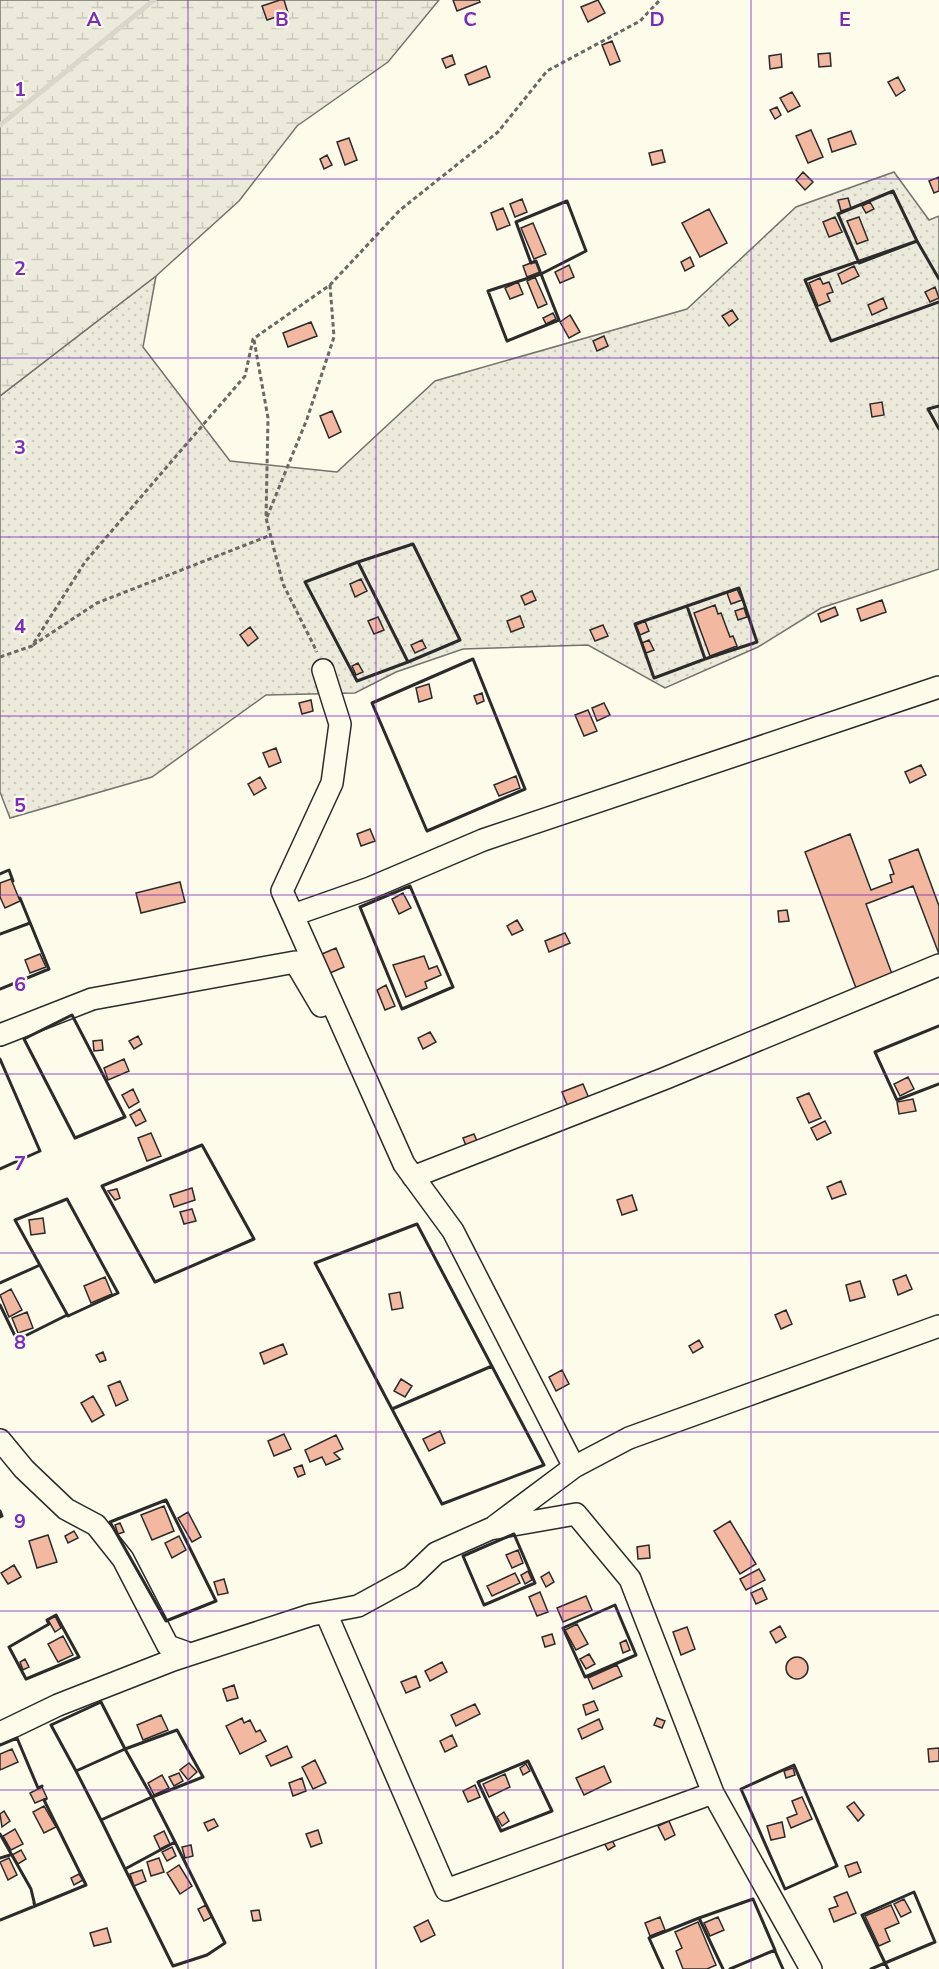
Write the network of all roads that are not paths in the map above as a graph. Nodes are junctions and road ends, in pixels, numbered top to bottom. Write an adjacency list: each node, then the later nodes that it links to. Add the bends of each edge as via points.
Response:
1 (323, 670): 3 (street, via 340,724 332,783 282,891)
2 (939, 687): 3 (street, via 483,840 370,888)
3 (293, 915): 6 (street)
4 (939, 965): 6 (street)
5 (0, 1035): 7 (street, via 92,999 295,962)
6 (413, 1177): 10 (street, via 453,1231)
7 (440, 1209)
8 (939, 1326): 10 (street, via 629,1438)
9 (0, 1440): 13 (street, via 66,1509 96,1525 123,1559 168,1646)
10 (574, 1467): 11 (street)
11 (490, 1529): 12 (street, via 436,1553 411,1577 358,1606); 15 (street, via 576,1514 630,1578)
12 (326, 1613): 14 (street, via 173,1660 58,1705); 15 (street, via 446,1890)
13 (185, 1652)
14 (0, 1733)
15 (713, 1793): 16 (street)
16 (811, 1969)

